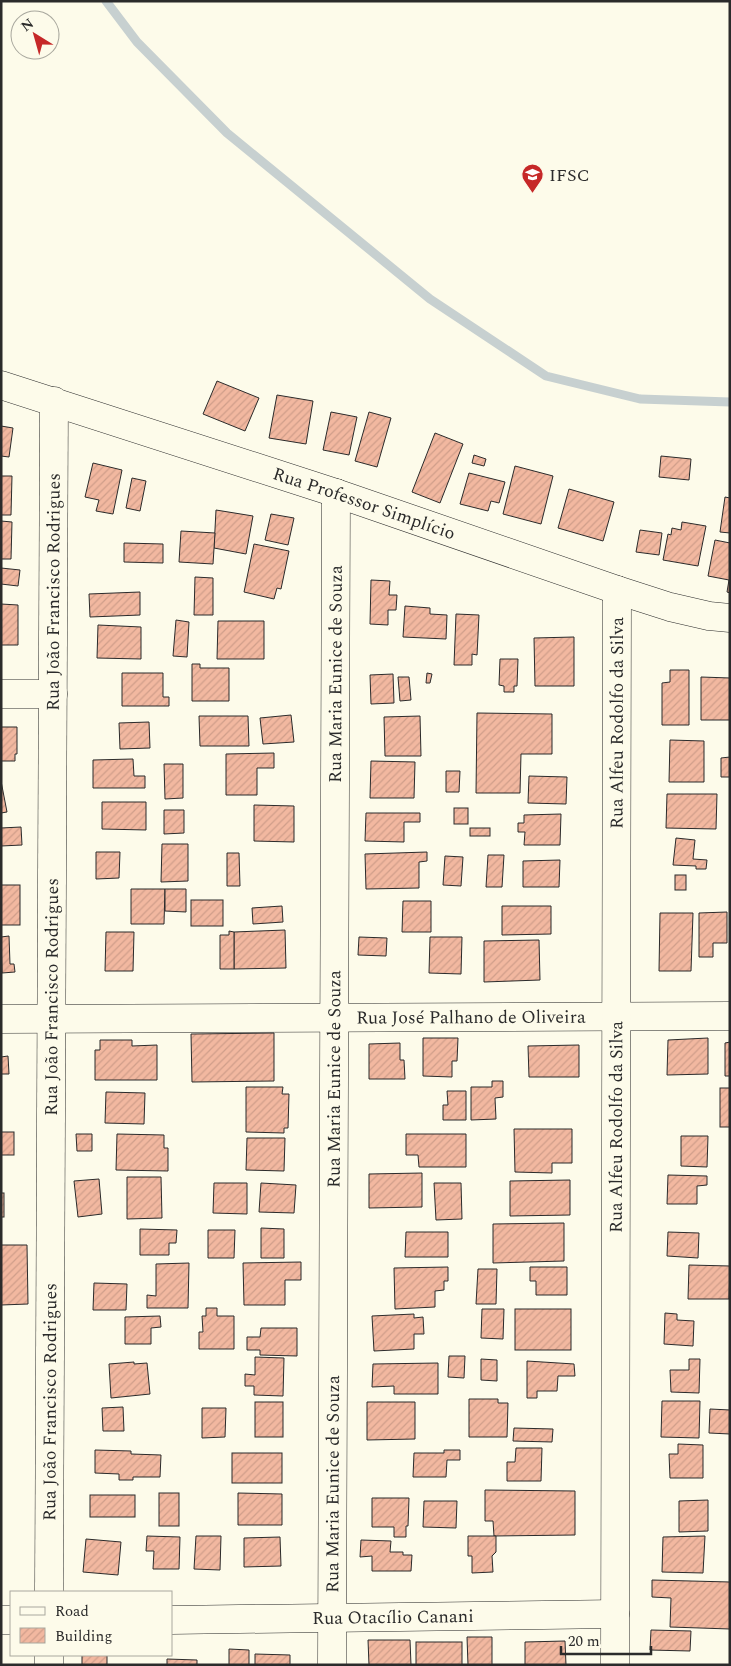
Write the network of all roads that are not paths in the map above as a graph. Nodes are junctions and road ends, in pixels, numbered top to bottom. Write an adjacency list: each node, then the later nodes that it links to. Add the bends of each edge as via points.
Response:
1 (1, 385): 2 (street, Rua Professor Simplício)
2 (54, 401): 3 (street, Rua Professor Simplício); 7 (street, Rua João Francisco Rodrigues)
3 (336, 492): 4 (street, Rua Professor Simplício); 10 (street, Rua Maria Eunice de Souza)
4 (617, 590): 5 (street, Rua Professor Simplício, via 670,607); 9 (street, Rua Alfeu Rodolfo da Silva)
5 (730, 618)
6 (1, 694): 7 (street)
7 (52, 694): 12 (street, Rua João Francisco Rodrigues)
8 (730, 1016): 9 (street, Rua José Palhano de Oliveira)
9 (616, 1017): 10 (street, Rua José Palhano de Oliveira); 14 (street, Rua Alfeu Rodolfo da Silva)
10 (334, 1018): 12 (street, Rua José Palhano de Oliveira); 15 (street, Rua Maria Eunice de Souza)
11 (1, 1019): 12 (street, Rua José Palhano de Oliveira)
12 (51, 1019): 13 (street, Rua João Francisco Rodrigues)
13 (49, 1591)
14 (615, 1614): 15 (street, Rua Otacílio Canani); 18 (street, Rua Alfeu Rodolfo da Silva)
15 (332, 1619): 16 (street, Rua Otacílio Canani); 17 (street, Rua Maria Eunice de Souza)
16 (172, 1620)
17 (332, 1665)
18 (615, 1665)

